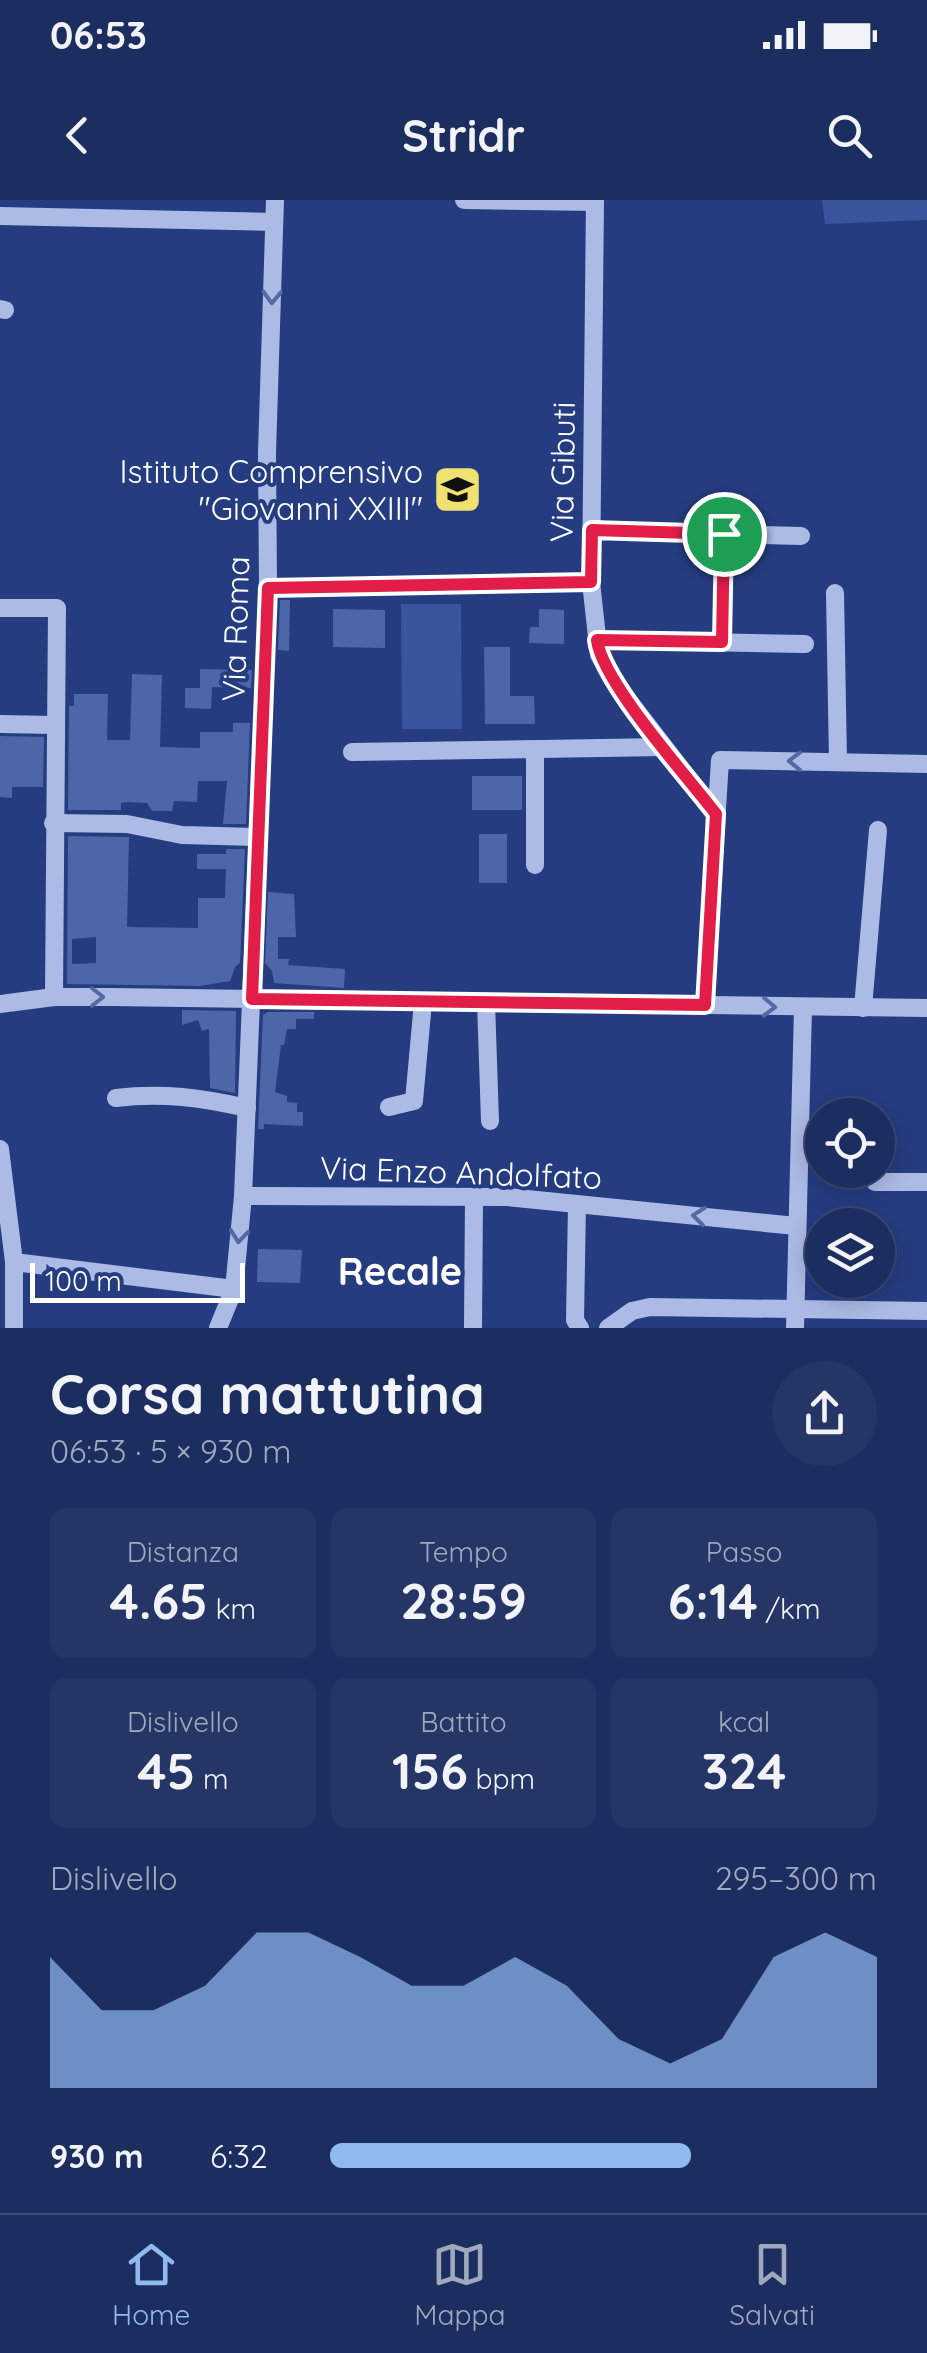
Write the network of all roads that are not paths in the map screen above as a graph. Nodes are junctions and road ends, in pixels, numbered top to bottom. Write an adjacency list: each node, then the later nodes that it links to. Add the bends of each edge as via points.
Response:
1 (274, 200): 5 (street, Via Roma)
2 (464, 200): 3 (street)
3 (595, 201): 6 (street, Via Gibuti)
4 (0, 216): 5 (street)
5 (274, 222): 10 (street, Via Roma, one-way to 10)
6 (592, 530): 7 (street); 9 (street, Via Gibuti)
7 (724, 534): 8 (street); 14 (street)
8 (801, 536)
9 (591, 582): 10 (street); 13 (street, Via Gibuti)
10 (268, 588): 26 (street, Via Roma)
11 (836, 593): 21 (street)
12 (0, 608): 17 (street, via 57,608)
13 (597, 640): 14 (street); 18 (street, Via Gibuti, via 618,687)
14 (722, 642): 15 (street)
15 (806, 644)
16 (0, 724): 17 (street)
17 (54, 725): 24 (street)
18 (664, 748): 19 (street); 23 (street, Via Gibuti)
19 (534, 750): 20 (street); 27 (street)
20 (352, 752)
21 (838, 762): 22 (street); 23 (street, one-way to 23, via 720,760)
22 (927, 764)
23 (716, 814): 33 (street)
24 (54, 823): 26 (street); 28 (street)
25 (878, 830): 35 (street)
26 (256, 838): 29 (street, Via Roma)
27 (535, 865)
28 (54, 997): 29 (street, one-way to 29); 32 (street)
29 (252, 999): 30 (street); 39 (street, Via Roma)
30 (422, 1002): 31 (street); 38 (street, via 414,1100)
31 (486, 1002): 33 (street); 40 (street)
32 (0, 1004)
33 (705, 1005): 34 (street, one-way to 34)
34 (803, 1008): 35 (street); 47 (street)
35 (863, 1008): 36 (street)
36 (927, 1008)
37 (116, 1098): 39 (street, via 195,1096)
38 (390, 1107)
39 (247, 1108): 44 (street, Via Roma)
40 (490, 1121)
41 (0, 1148): 48 (street)
42 (895, 1182): 43 (street)
43 (927, 1182)
44 (243, 1196): 45 (street, Via Enzo Andolfato); 49 (street, Via Roma, one-way to 49)
45 (474, 1198): 46 (street, Via Enzo Andolfato); 54 (street)
46 (577, 1204): 47 (street, Via Enzo Andolfato, one-way to 46); 55 (street)
47 (796, 1226): 50 (street)
48 (14, 1262): 49 (street); 52 (street)
49 (234, 1289): 53 (street, Via Roma)
50 (796, 1308): 51 (street); 56 (street, via 650,1307); 57 (street)
51 (927, 1310)
52 (14, 1328)
53 (218, 1328)
54 (473, 1328)
55 (580, 1328)
56 (608, 1328)
57 (795, 1328)

